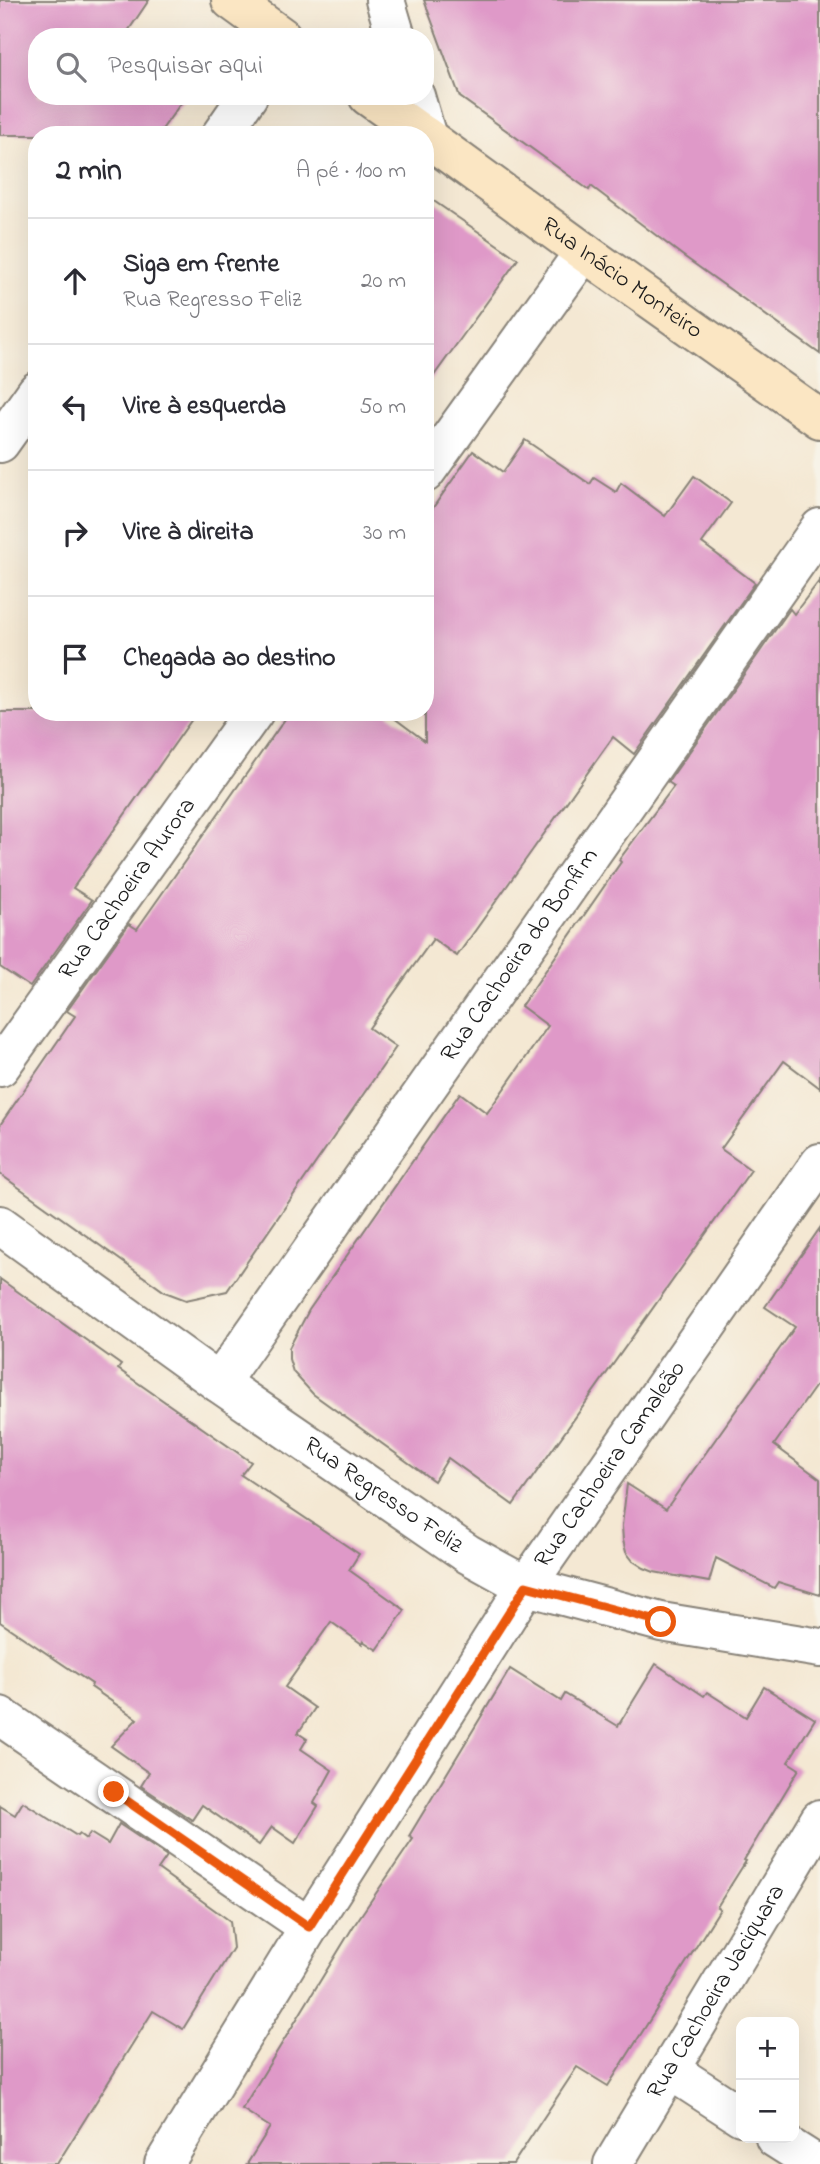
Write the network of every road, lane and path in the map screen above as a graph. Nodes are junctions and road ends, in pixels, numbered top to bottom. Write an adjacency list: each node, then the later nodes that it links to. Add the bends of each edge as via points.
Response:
1 (231, 0): 3 (street)
2 (385, 0): 4 (street)
3 (270, 28)
4 (393, 28)
5 (242, 105): 8 (street)
6 (381, 105): 9 (street, Rua Inácio Monteiro)
7 (417, 105): 10 (street)
8 (227, 126)
9 (411, 126)
10 (422, 126)
11 (434, 143): 12 (street, Rua Inácio Monteiro)
12 (584, 252): 14 (street, Rua Inácio Monteiro); 16 (street)
13 (28, 404): 15 (street)
14 (820, 419)
15 (0, 443)
16 (434, 460)
17 (820, 528): 22 (street, Rua Cachoeira do Bonfim)
18 (248, 721): 19 (street, Rua Cachoeira Aurora)
19 (0, 1067)
20 (820, 1163): 23 (street, Rua Cachoeira Camaleão)
21 (0, 1225): 22 (street, Rua Regresso Feliz)
22 (219, 1383): 23 (street, Rua Regresso Feliz, via 468,1554)
23 (526, 1586): 24 (street, Rua Regresso Feliz, via 661,1622); 27 (street, Rua Cachoeira Camaleão)
24 (820, 1648)
25 (1, 1718): 27 (street)
26 (820, 1819): 28 (street, Rua Cachoeira Jaciquara)
27 (309, 1927): 31 (street, Rua Cachoeira Camaleão)
28 (670, 2070): 29 (street); 32 (street, Rua Cachoeira Jaciquara)
29 (736, 2113)
30 (783, 2143): 33 (street)
31 (164, 2164)
32 (613, 2164)
33 (816, 2164)

